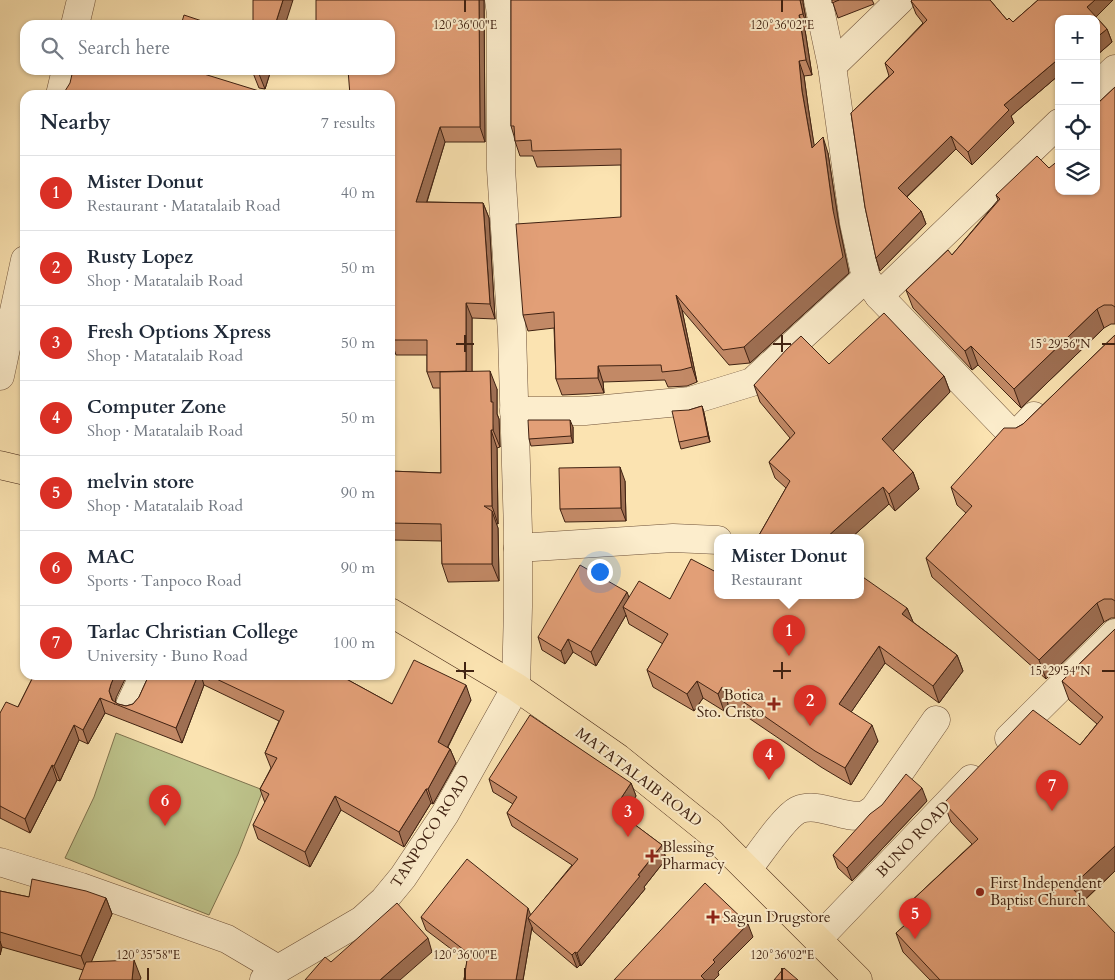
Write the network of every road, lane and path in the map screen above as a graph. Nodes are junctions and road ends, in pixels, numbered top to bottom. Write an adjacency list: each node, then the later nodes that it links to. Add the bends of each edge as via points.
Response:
1 (81, 0): 5 (street)
2 (499, 0): 16 (street, via 501,169)
3 (818, 0): 6 (street)
4 (900, 0): 6 (street)
5 (77, 20)
6 (832, 66): 13 (street, via 854,223)
7 (1115, 69): 9 (street)
8 (65, 75): 10 (street)
9 (1100, 83)
10 (61, 90)
11 (1055, 127): 13 (street)
12 (20, 283): 14 (street)
13 (872, 287): 15 (street, via 1008,430 1018,432); 16 (street, via 752,382 690,401 585,411)
14 (0, 376)
15 (1053, 399)
16 (514, 411): 20 (street)
17 (0, 465): 18 (main road)
18 (20, 470)
19 (714, 540): 20 (street, via 673,538)
20 (518, 548): 24 (street)
21 (395, 615): 24 (main road, MATATALAIB ROAD)
22 (1115, 633): 29 (street, BUNO ROAD, via 990,758)
23 (142, 680): 25 (street)
24 (516, 687): 28 (main road, MATATALAIB ROAD, via 618,758 710,832); 30 (street, TANPOCO ROAD, via 445,814 396,885 362,920)
25 (130, 705)
26 (936, 720): 28 (street, via 874,809 864,815 817,808 799,810 790,816)
27 (0, 862): 30 (street, via 227,939)
28 (748, 869): 29 (main road, MATATALAIB ROAD)
29 (818, 939): 31 (main road, MATATALAIB ROAD)
30 (271, 974)
31 (858, 980)

